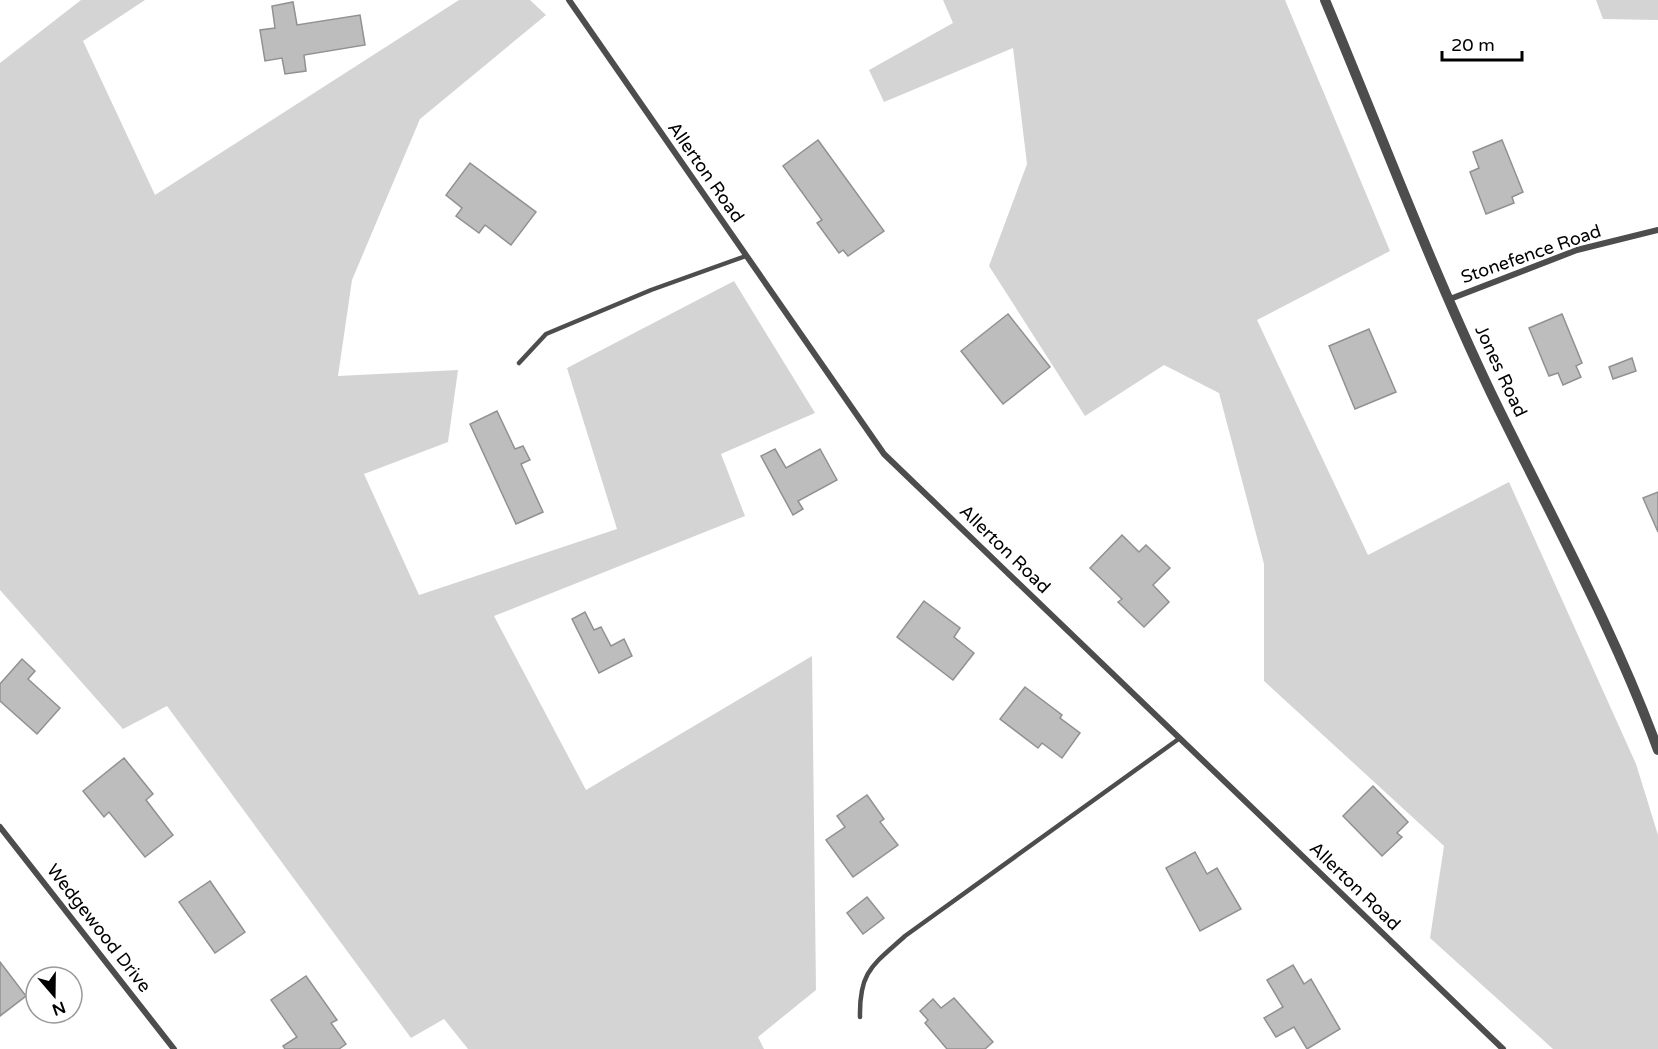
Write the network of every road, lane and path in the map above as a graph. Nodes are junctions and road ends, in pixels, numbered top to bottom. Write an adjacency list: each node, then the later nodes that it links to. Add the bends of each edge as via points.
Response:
1 (569, 0): 4 (street, Allerton Road)
2 (1325, 0): 5 (street, Jones Road)
3 (1658, 230): 5 (street, Stonefence Road, via 1577,250)
4 (746, 256): 6 (lane, via 546,334); 7 (street, Allerton Road, via 884,454)
5 (1450, 299): 8 (street, Jones Road, via 1616,651)
6 (519, 363)
7 (1180, 738): 10 (lane, via 905,936 868,973 859,990); 12 (street, Allerton Road)
8 (1658, 750)
9 (0, 827): 11 (street, Wedgewood Drive)
10 (860, 1017)
11 (174, 1049)
12 (1503, 1049)

